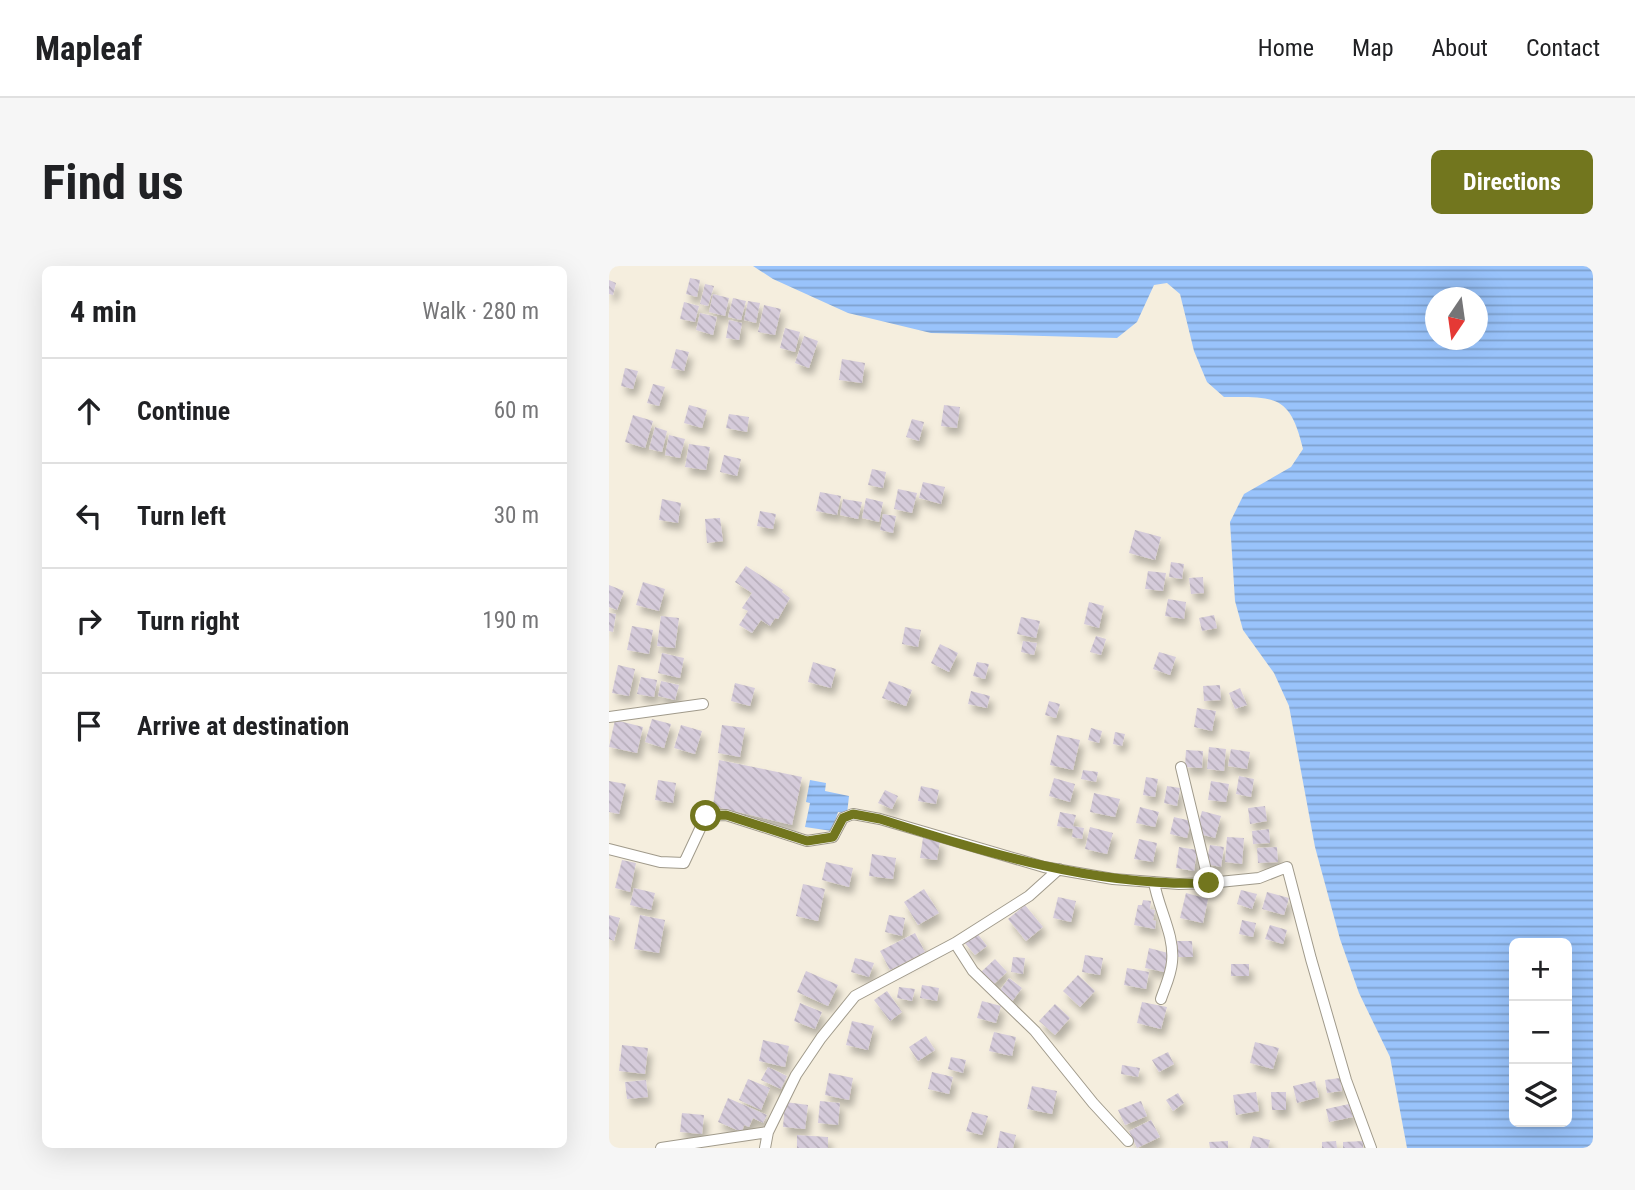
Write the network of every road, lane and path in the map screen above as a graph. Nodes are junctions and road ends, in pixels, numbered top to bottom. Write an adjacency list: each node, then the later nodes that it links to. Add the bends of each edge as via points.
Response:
1 (703, 704): 2 (street)
2 (609, 717)
3 (1181, 767): 7 (street)
4 (609, 849): 5 (street, via 684,863 706,816 726,815 807,841 833,837 843,818 853,814)
5 (1059, 869): 6 (street); 8 (street, via 1028,896)
6 (1154, 882): 7 (street); 9 (street, via 1173,960)
7 (1209, 883): 14 (street, via 1259,878 1287,867 1346,1080)
8 (955, 943): 10 (street, via 844,1006 796,1075); 11 (street, via 973,971 1035,1031)
9 (1161, 999)
10 (768, 1132): 12 (street); 13 (street)
11 (1128, 1141)
12 (661, 1148)
13 (765, 1148)
14 (1371, 1148)

